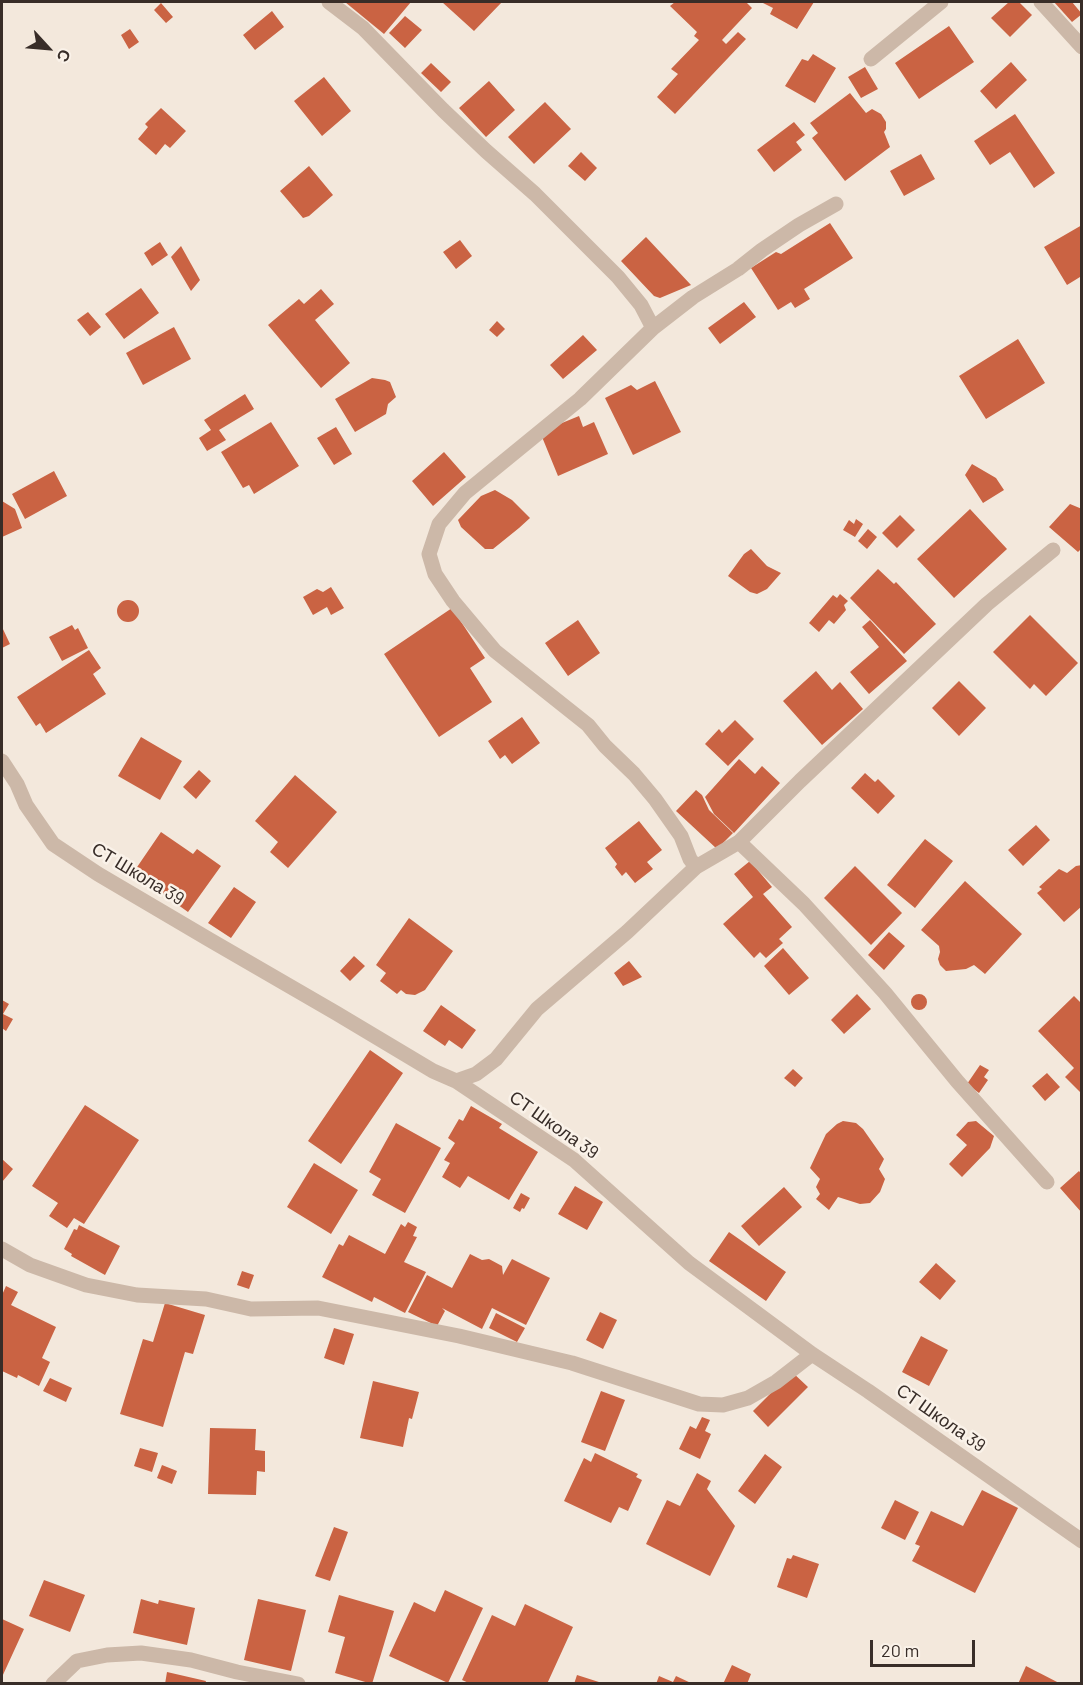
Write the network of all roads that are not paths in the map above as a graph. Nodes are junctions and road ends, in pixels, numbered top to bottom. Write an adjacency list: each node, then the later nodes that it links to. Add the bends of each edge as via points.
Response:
1 (329, 2): 7 (street, via 363,28 443,110 535,194 618,278 641,305)
2 (941, 2): 5 (street)
3 (1041, 2): 4 (street)
4 (1082, 47)
5 (871, 59)
6 (836, 204): 7 (street, via 762,250)
7 (653, 328): 11 (street, via 580,399 465,493 439,524 429,555 435,574 453,601 495,651 588,725 634,774 681,836)
8 (1053, 550): 10 (street, via 987,604)
9 (2, 761): 12 (street, СТ Школа 39, via 53,844 98,874)
10 (739, 842): 11 (street); 13 (street, via 863,968)
11 (696, 867): 12 (street, via 537,1009 496,1059 476,1074)
12 (456, 1081): 15 (street, СТ Школа 39, via 574,1160 689,1263)
13 (1047, 1182)
14 (2, 1249): 15 (street, via 30,1265 86,1285 137,1295 206,1299 251,1309 318,1308 561,1360 699,1404 723,1405 748,1398)
15 (812, 1354): 16 (street, СТ Школа 39)
16 (1082, 1541)
17 (53, 1683): 18 (street, via 77,1661 141,1653)
18 (298, 1683)

